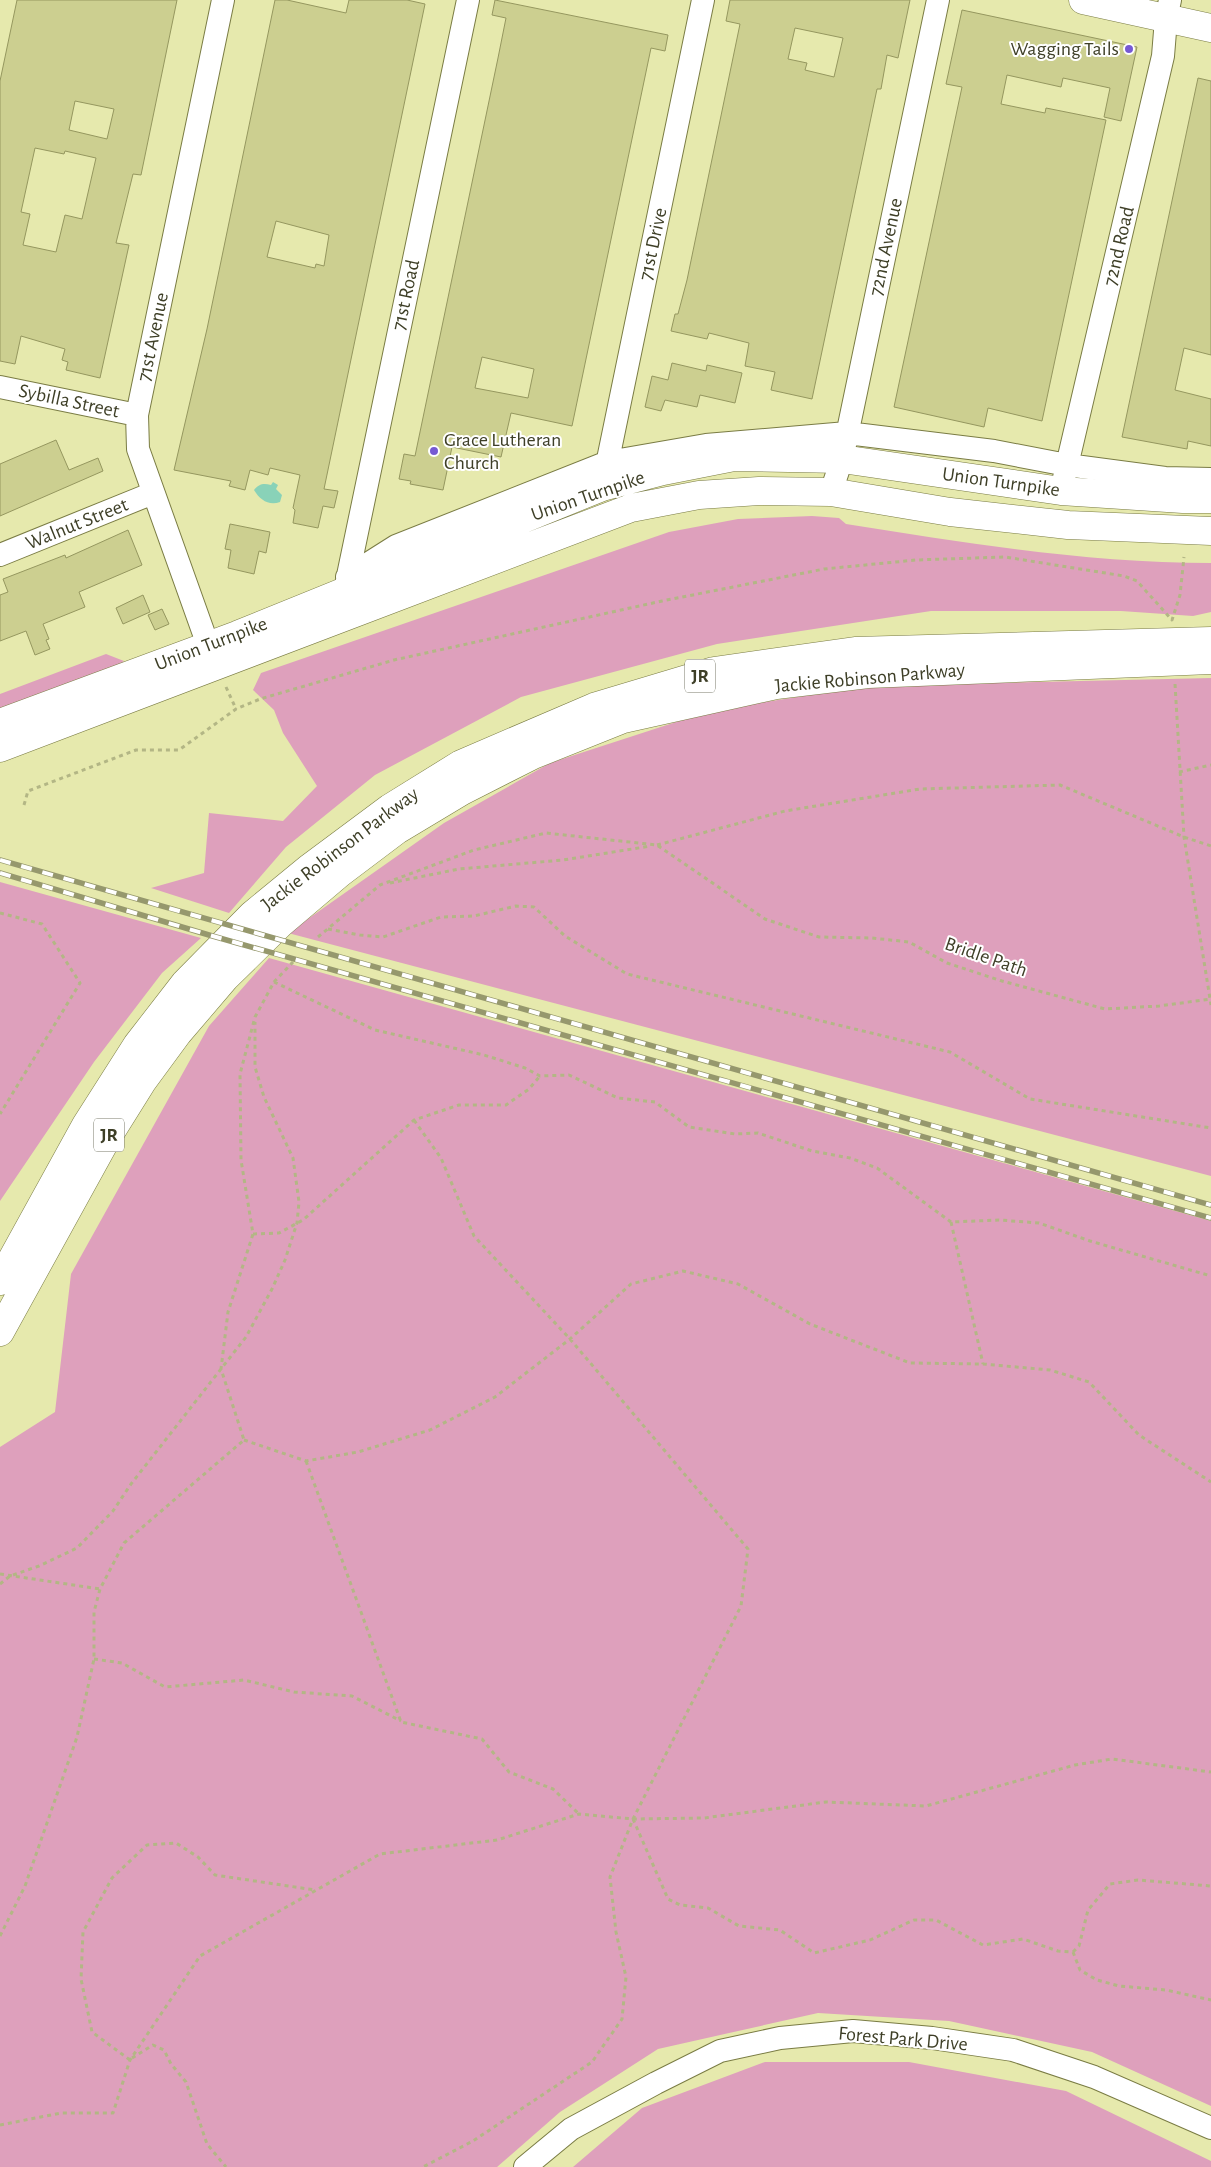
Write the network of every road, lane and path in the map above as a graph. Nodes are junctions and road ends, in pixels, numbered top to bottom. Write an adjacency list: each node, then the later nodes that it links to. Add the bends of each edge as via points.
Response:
1 (223, 0): 9 (street, 71st Avenue)
2 (468, 0): 21 (street, 71st Road)
3 (703, 0): 12 (street, 71st Drive)
4 (938, 0): 10 (street, 72nd Avenue)
5 (1083, 0): 6 (main road)
6 (1168, 9): 7 (main road); 11 (street, 72nd Road, via 1163,56)
7 (1211, 28)
8 (0, 387): 9 (street, Sybilla Street)
9 (137, 415): 16 (street, 71st Avenue, via 138,449)
10 (844, 446): 11 (street, Union Turnpike, via 994,451); 12 (main road, Union Turnpike, via 734,457 663,471); 14 (main road, Union Turnpike); 15 (street, 72nd Avenue)
11 (1067, 465): 13 (street, Union Turnpike, via 1165,478); 14 (street, 72nd Road)
12 (605, 475): 21 (main road, Union Turnpike)
13 (1211, 480)
14 (1061, 491): 17 (main road, Union Turnpike)
15 (831, 492): 18 (main road, Union Turnpike, via 950,512 1058,524); 24 (main road, Union Turnpike, via 759,491 699,495 631,508)
16 (153, 493): 19 (street, Walnut Street); 24 (street, 71st Avenue)
17 (1211, 498)
18 (1211, 531)
19 (0, 555)
20 (1184, 557): 26 (path, via 1180,595 1172,620 1137,581 1124,576 1005,557 916,560 824,569 662,601 394,660)
21 (346, 584): 24 (main road, Union Turnpike)
22 (1211, 641): 52 (main road, Jackie Robinson Parkway / JR, via 855,650 714,672 594,707 461,764 390,808 308,869 252,915 186,983 137,1045 86,1125)
23 (1211, 660): 53 (main road, Jackie Robinson Parkway / JR, via 868,674 776,685 623,719 533,755 462,791 397,830 281,922 219,985 178,1033 106,1138)
24 (216, 664): 26 (path); 27 (main road, Union Turnpike); 28 (main road, Union Turnpike)
25 (1175, 682): 30 (path)
26 (236, 709): 31 (path, via 179,750 136,750 28,791)
27 (0, 723)
28 (0, 748)
29 (1211, 765): 30 (path)
30 (1179, 772): 32 (path)
31 (24, 805)
32 (1184, 837): 33 (path, via 1060,785 920,790 785,811); 34 (path); 41 (path)
33 (657, 845): 35 (path, via 563,860 460,869); 35 (path, via 546,833 474,850); 41 (path, Bridle Path, via 765,919 819,937 909,942 946,963 1106,1009)
34 (1211, 846)
35 (380, 885): 37 (path)
36 (0, 913): 45 (path, via 42,924 80,983)
37 (327, 929): 38 (path); 47 (path, via 383,937 441,917 474,916 516,906 534,907 565,936 627,974 950,1052 1030,1100)
38 (318, 937)
39 (293, 962): 40 (path)
40 (274, 982): 43 (path); 44 (path, via 375,1030 484,1055)
41 (1210, 999): 42 (path)
42 (1211, 1005)
43 (255, 1017): 49 (path, via 255,1067 264,1097 293,1158 299,1202); 50 (path, via 240,1074 241,1160)
44 (540, 1076): 46 (path, via 529,1089 506,1105 459,1105); 48 (path, via 569,1075 618,1098 655,1102 689,1127 735,1134 758,1133 812,1151 850,1158 877,1168)
45 (0, 1114)
46 (414, 1120): 49 (path); 54 (path, via 441,1158 474,1236)
47 (1211, 1128)
48 (952, 1222): 51 (path, via 999,1220 1039,1223); 55 (path)
49 (297, 1223): 50 (path, via 279,1233); 56 (path, via 272,1289 246,1337)
50 (253, 1234): 56 (path, via 228,1312)
51 (1211, 1276)
52 (0, 1281)
53 (0, 1332)
54 (570, 1339): 55 (path, via 631,1284 683,1271 738,1284 810,1324 910,1363); 58 (path, via 495,1397 430,1430 358,1452); 68 (path, via 748,1549 741,1606)
55 (983, 1364): 59 (path, via 1050,1370 1089,1382 1139,1435)
56 (221, 1369): 57 (path); 61 (path, via 113,1511 77,1548)
57 (244, 1440): 58 (path); 63 (path, via 124,1543)
58 (306, 1461): 65 (path)
59 (1211, 1482)
60 (0, 1574): 61 (path)
61 (10, 1576): 62 (path); 63 (path)
62 (0, 1584)
63 (100, 1589): 64 (path, via 94,1612)
64 (94, 1659): 65 (path, via 122,1663 165,1687 244,1680 294,1692 352,1696); 71 (path, via 77,1737 25,1886)
65 (401, 1722): 67 (path, via 482,1739 509,1772 553,1789)
66 (1211, 1772): 68 (path, via 1112,1759 1075,1765 926,1806 826,1802 704,1818)
67 (579, 1814): 68 (path); 70 (path, via 497,1840 380,1854)
68 (633, 1818): 72 (path, via 668,1899 680,1905 708,1908 739,1926 780,1930 814,1953 870,1940 914,1920 936,1920 983,1945 1023,1939 1058,1951); 78 (path, via 610,1877 616,1932 626,1977 622,2019 592,2062 473,2140)
69 (1211, 1886): 72 (path, via 1138,1880 1110,1884 1088,1910 1079,1946)
70 (316, 1890): 74 (path, via 200,1956); 74 (path, via 215,1875 198,1857 176,1843 147,1845 112,1878 83,1932 80,1979 92,2032)
71 (0, 1936)
72 (1073, 1952): 73 (path, via 1080,1970 1097,1980)
73 (1211, 2000)
74 (130, 2060): 75 (path, via 113,2113 61,2113); 77 (path, via 153,2045 164,2050 170,2064 186,2082 207,2144)
75 (0, 2125)
76 (1211, 2128): 79 (street, Forest Park Drive, via 1094,2077 1013,2050 853,2031 780,2038 720,2051 570,2129)
77 (226, 2167)
78 (424, 2167)
79 (525, 2167)

